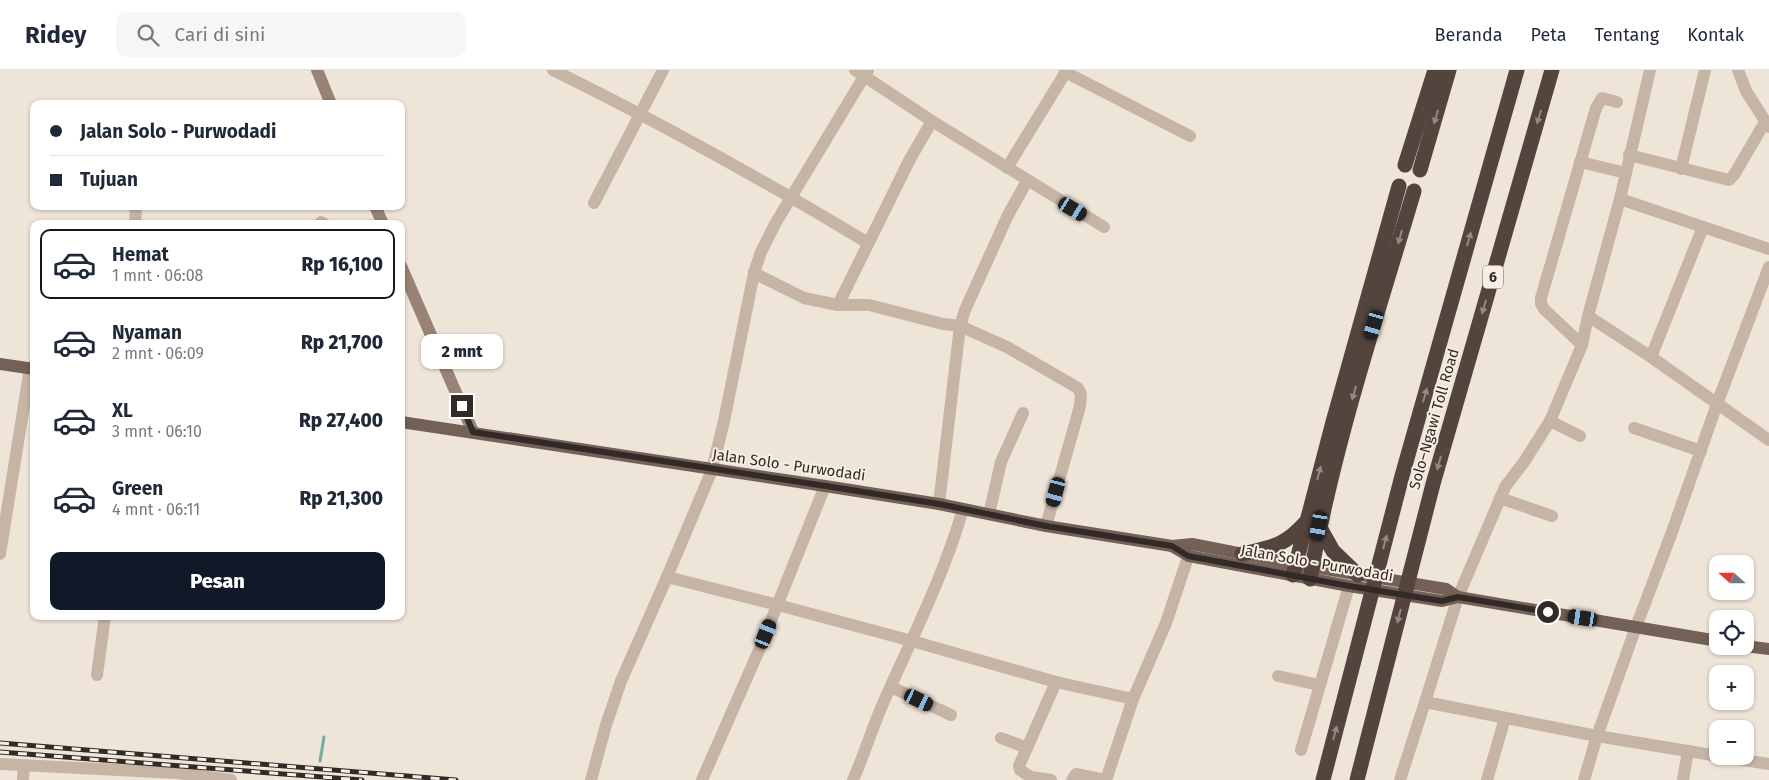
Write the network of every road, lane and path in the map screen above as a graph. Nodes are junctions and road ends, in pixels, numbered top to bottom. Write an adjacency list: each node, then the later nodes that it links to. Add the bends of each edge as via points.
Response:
1 (316, 70): 13 (street)
2 (553, 70): 15 (street)
3 (663, 70): 15 (street)
4 (1435, 70): 21 (highway)
5 (1449, 70): 24 (highway, one-way to 24)
6 (1516, 70): 108 (highway, Solo–Ngawi Toll Road / 6, one-way to 6, via 1402,476)
7 (1552, 70): 109 (highway, Solo–Ngawi Toll Road / 6, one-way to 109, via 1433,484)
8 (1650, 70): 19 (street)
9 (1705, 70): 23 (street)
10 (1738, 70): 17 (street, via 1746,91)
11 (1066, 71): 18 (street); 22 (street)
12 (863, 72): 16 (street); 29 (street)
13 (329, 100)
14 (1617, 102): 20 (street, via 1602,98 1598,102)
15 (640, 113): 29 (street); 31 (street)
16 (932, 121): 22 (street); 34 (street)
17 (1767, 124): 23 (street, via 1729,180)
18 (1190, 136)
19 (1629, 155): 23 (street); 25 (street)
20 (1580, 162): 25 (street); 42 (street, via 1541,304)
21 (1405, 165)
22 (1007, 168): 26 (street)
23 (1681, 169)
24 (1420, 170)
25 (1626, 173): 30 (street)
26 (1027, 181): 32 (street); 41 (street, via 964,310)
27 (1399, 186): 63 (highway, one-way to 27)
28 (1414, 191): 63 (highway, one-way to 63)
29 (791, 196): 34 (street); 37 (street, via 761,252)
30 (1620, 199): 33 (street); 40 (street)
31 (594, 203)
32 (1104, 227)
33 (1703, 227): 35 (street); 43 (street)
34 (868, 243): 39 (street)
35 (1769, 249)
36 (1769, 267): 47 (street)
37 (754, 273): 39 (street, via 804,298); 56 (street)
38 (405, 275): 52 (street)
39 (838, 305): 41 (street, via 869,305)
40 (1588, 316): 42 (street); 43 (street)
41 (960, 326): 59 (street); 64 (street, via 1007,347 1080,390 1080,406)
42 (1582, 345): 49 (street)
43 (1651, 357): 47 (street)
44 (0, 364): 45 (main road)
45 (30, 369)
46 (30, 381): 66 (street)
47 (1717, 404): 54 (street); 55 (street)
48 (1023, 412): 61 (street, via 1001,462)
49 (1550, 421): 53 (street); 58 (street)
50 (405, 423): 52 (main road, Jalan Solo - Purwodadi)
51 (1634, 428): 55 (street)
52 (473, 432): 56 (main road, Jalan Solo - Purwodadi)
53 (1580, 436)
54 (1769, 440)
55 (1701, 451): 75 (street)
56 (712, 470): 57 (main road, Jalan Solo - Purwodadi); 70 (street)
57 (826, 486): 59 (main road, Jalan Solo - Purwodadi); 73 (street)
58 (1500, 498): 62 (street); 72 (street)
59 (939, 504): 60 (main road, Jalan Solo - Purwodadi)
60 (963, 509): 61 (main road, Jalan Solo - Purwodadi); 77 (street)
61 (989, 514): 64 (main road, Jalan Solo - Purwodadi)
62 (1552, 516)
63 (1313, 523): 67 (highway, via 1273,547); 68 (highway); 69 (highway); 71 (highway)
64 (1046, 526): 65 (main road, Jalan Solo - Purwodadi)
65 (1190, 550): 67 (main road, Jalan Solo - Purwodadi); 85 (street, via 1166,623)
66 (0, 554)
67 (1229, 556): 68 (main road, Jalan Solo - Purwodadi)
68 (1294, 570): 69 (main road, Jalan Solo - Purwodadi)
69 (1311, 573): 71 (main road, Jalan Solo - Purwodadi)
70 (667, 577): 73 (street); 102 (street, via 621,681)
71 (1353, 581): 72 (main road, Jalan Solo - Purwodadi, via 1446,589); 83 (street)
72 (1458, 597): 75 (main road, Jalan Solo - Purwodadi); 86 (street)
73 (778, 604): 77 (street); 103 (street)
74 (104, 620): 80 (street)
75 (1636, 627): 76 (main road, Jalan Solo - Purwodadi); 89 (street)
76 (1709, 639)
77 (912, 641): 82 (street); 84 (street)
78 (1754, 647): 79 (main road)
79 (1769, 649)
80 (97, 675)
81 (1278, 676): 83 (street)
82 (1056, 682): 85 (street); 91 (street)
83 (1319, 685): 92 (street)
84 (891, 686): 87 (street); 104 (street)
85 (1133, 699): 107 (street)
86 (1426, 702): 88 (street); 110 (street)
87 (951, 715)
88 (1505, 718): 89 (street); 111 (street)
89 (1597, 736): 93 (street); 112 (street)
90 (1001, 738): 91 (street)
91 (1027, 748): 105 (street, via 1020,770 1031,777)
92 (1301, 750)
93 (1688, 751): 94 (street); 113 (street)
94 (1709, 754)
95 (1754, 762): 97 (street)
96 (0, 764): 98 (street)
97 (1769, 764)
98 (24, 766): 99 (street); 100 (street)
99 (101, 775): 101 (street, via 178,773)
100 (23, 780)
101 (231, 780)
102 (591, 780)
103 (702, 780)
104 (853, 780)
105 (1051, 780)
106 (1072, 780): 107 (street, via 1076,774)
107 (1105, 780)
108 (1323, 780)
109 (1357, 780)
110 (1400, 780)
111 (1488, 780)
112 (1584, 780)
113 (1683, 780)

